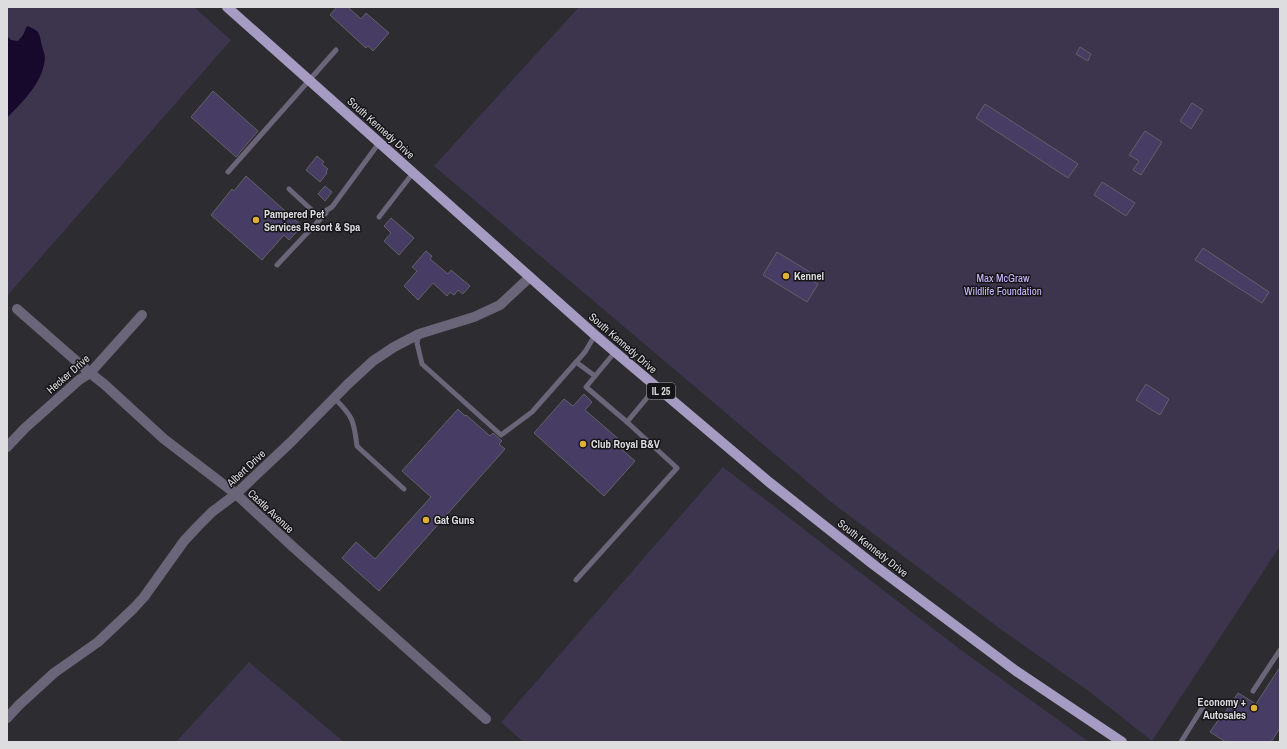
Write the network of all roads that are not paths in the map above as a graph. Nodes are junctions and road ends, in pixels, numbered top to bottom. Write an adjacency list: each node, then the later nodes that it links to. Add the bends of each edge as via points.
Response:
1 (227, 7): 3 (main road, South Kennedy Drive / IL 25)
2 (336, 50): 3 (lane)
3 (308, 80): 4 (main road, South Kennedy Drive / IL 25); 5 (lane)
4 (379, 143): 6 (main road, South Kennedy Drive / IL 25); 8 (lane)
5 (228, 172)
6 (413, 173): 9 (lane); 11 (main road, South Kennedy Drive / IL 25)
7 (289, 189): 8 (lane, via 315,213 325,212)
8 (332, 207): 10 (lane)
9 (379, 217)
10 (277, 265)
11 (530, 278): 14 (street, Albert Drive, via 500,305 474,317); 15 (main road, South Kennedy Drive / IL 25)
12 (17, 309): 18 (street, Castle Avenue)
13 (142, 316): 18 (street, Hecker Drive)
14 (419, 334): 17 (lane, via 417,343 422,364 501,434 532,412); 21 (street, Albert Drive, via 383,353)
15 (595, 335): 16 (main road, South Kennedy Drive / IL 25); 17 (lane)
16 (615, 352): 19 (lane); 20 (main road, South Kennedy Drive / IL 25)
17 (576, 362): 19 (lane)
18 (90, 373): 23 (street, Hecker Drive, via 25,428); 25 (street, Castle Avenue, via 164,439)
19 (594, 376): 22 (lane, via 586,387)
20 (656, 387): 22 (lane); 32 (main road, South Kennedy Drive / IL 25, via 769,482 874,565 1030,681)
21 (334, 398): 24 (lane, via 347,410 352,419 357,446); 25 (street, Albert Drive)
22 (627, 422): 26 (lane, via 677,468)
23 (7, 447)
24 (404, 489)
25 (236, 494): 30 (street, Albert Drive, via 212,512 184,541 134,608 92,646 54,673); 31 (street, Castle Avenue)
26 (576, 580)
27 (1280, 650): 28 (lane)
28 (1253, 691)
29 (1204, 706): 33 (lane)
30 (7, 718)
31 (486, 719)
32 (1122, 742)
33 (1181, 742)

